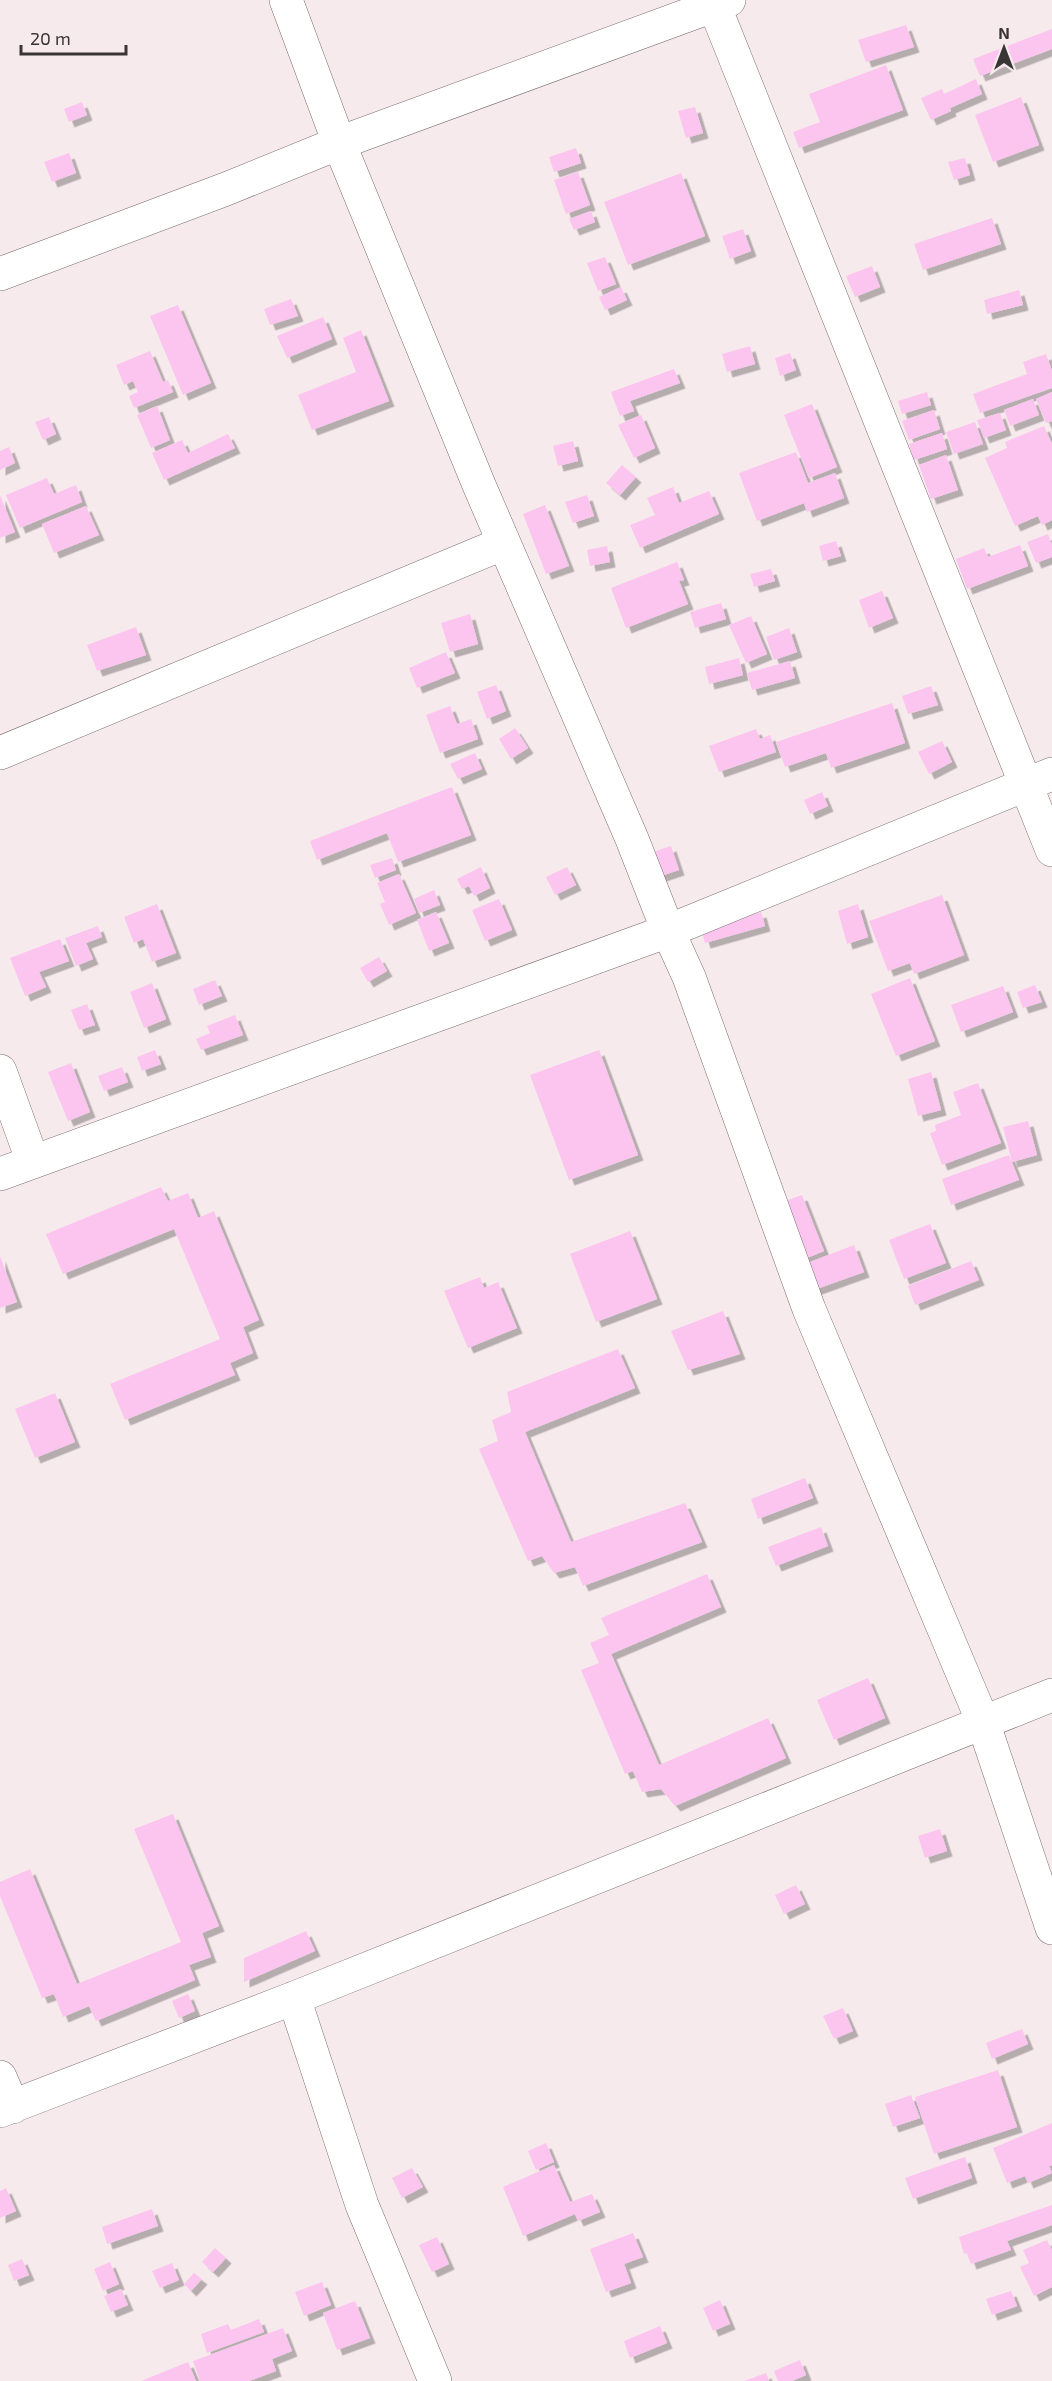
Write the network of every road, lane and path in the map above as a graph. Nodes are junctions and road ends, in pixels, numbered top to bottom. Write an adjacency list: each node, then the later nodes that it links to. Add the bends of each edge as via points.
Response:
1 (286, 0): 3 (street)
2 (718, 2): 3 (street); 7 (street)
3 (339, 143): 4 (street); 5 (street)
4 (0, 274)
5 (504, 543): 6 (street); 9 (street)
6 (0, 753)
7 (1039, 779): 8 (street); 9 (street)
8 (1052, 850)
9 (668, 931): 11 (street); 14 (street, via 689,977 809,1309)
10 (0, 1071): 11 (street)
11 (33, 1162): 12 (street)
12 (0, 1174)
13 (1052, 1695): 14 (street)
14 (983, 1722): 15 (street); 16 (street)
15 (1052, 1928)
16 (294, 1998): 17 (street); 18 (street, via 362,2205)
17 (4, 2098)
18 (435, 2381)

